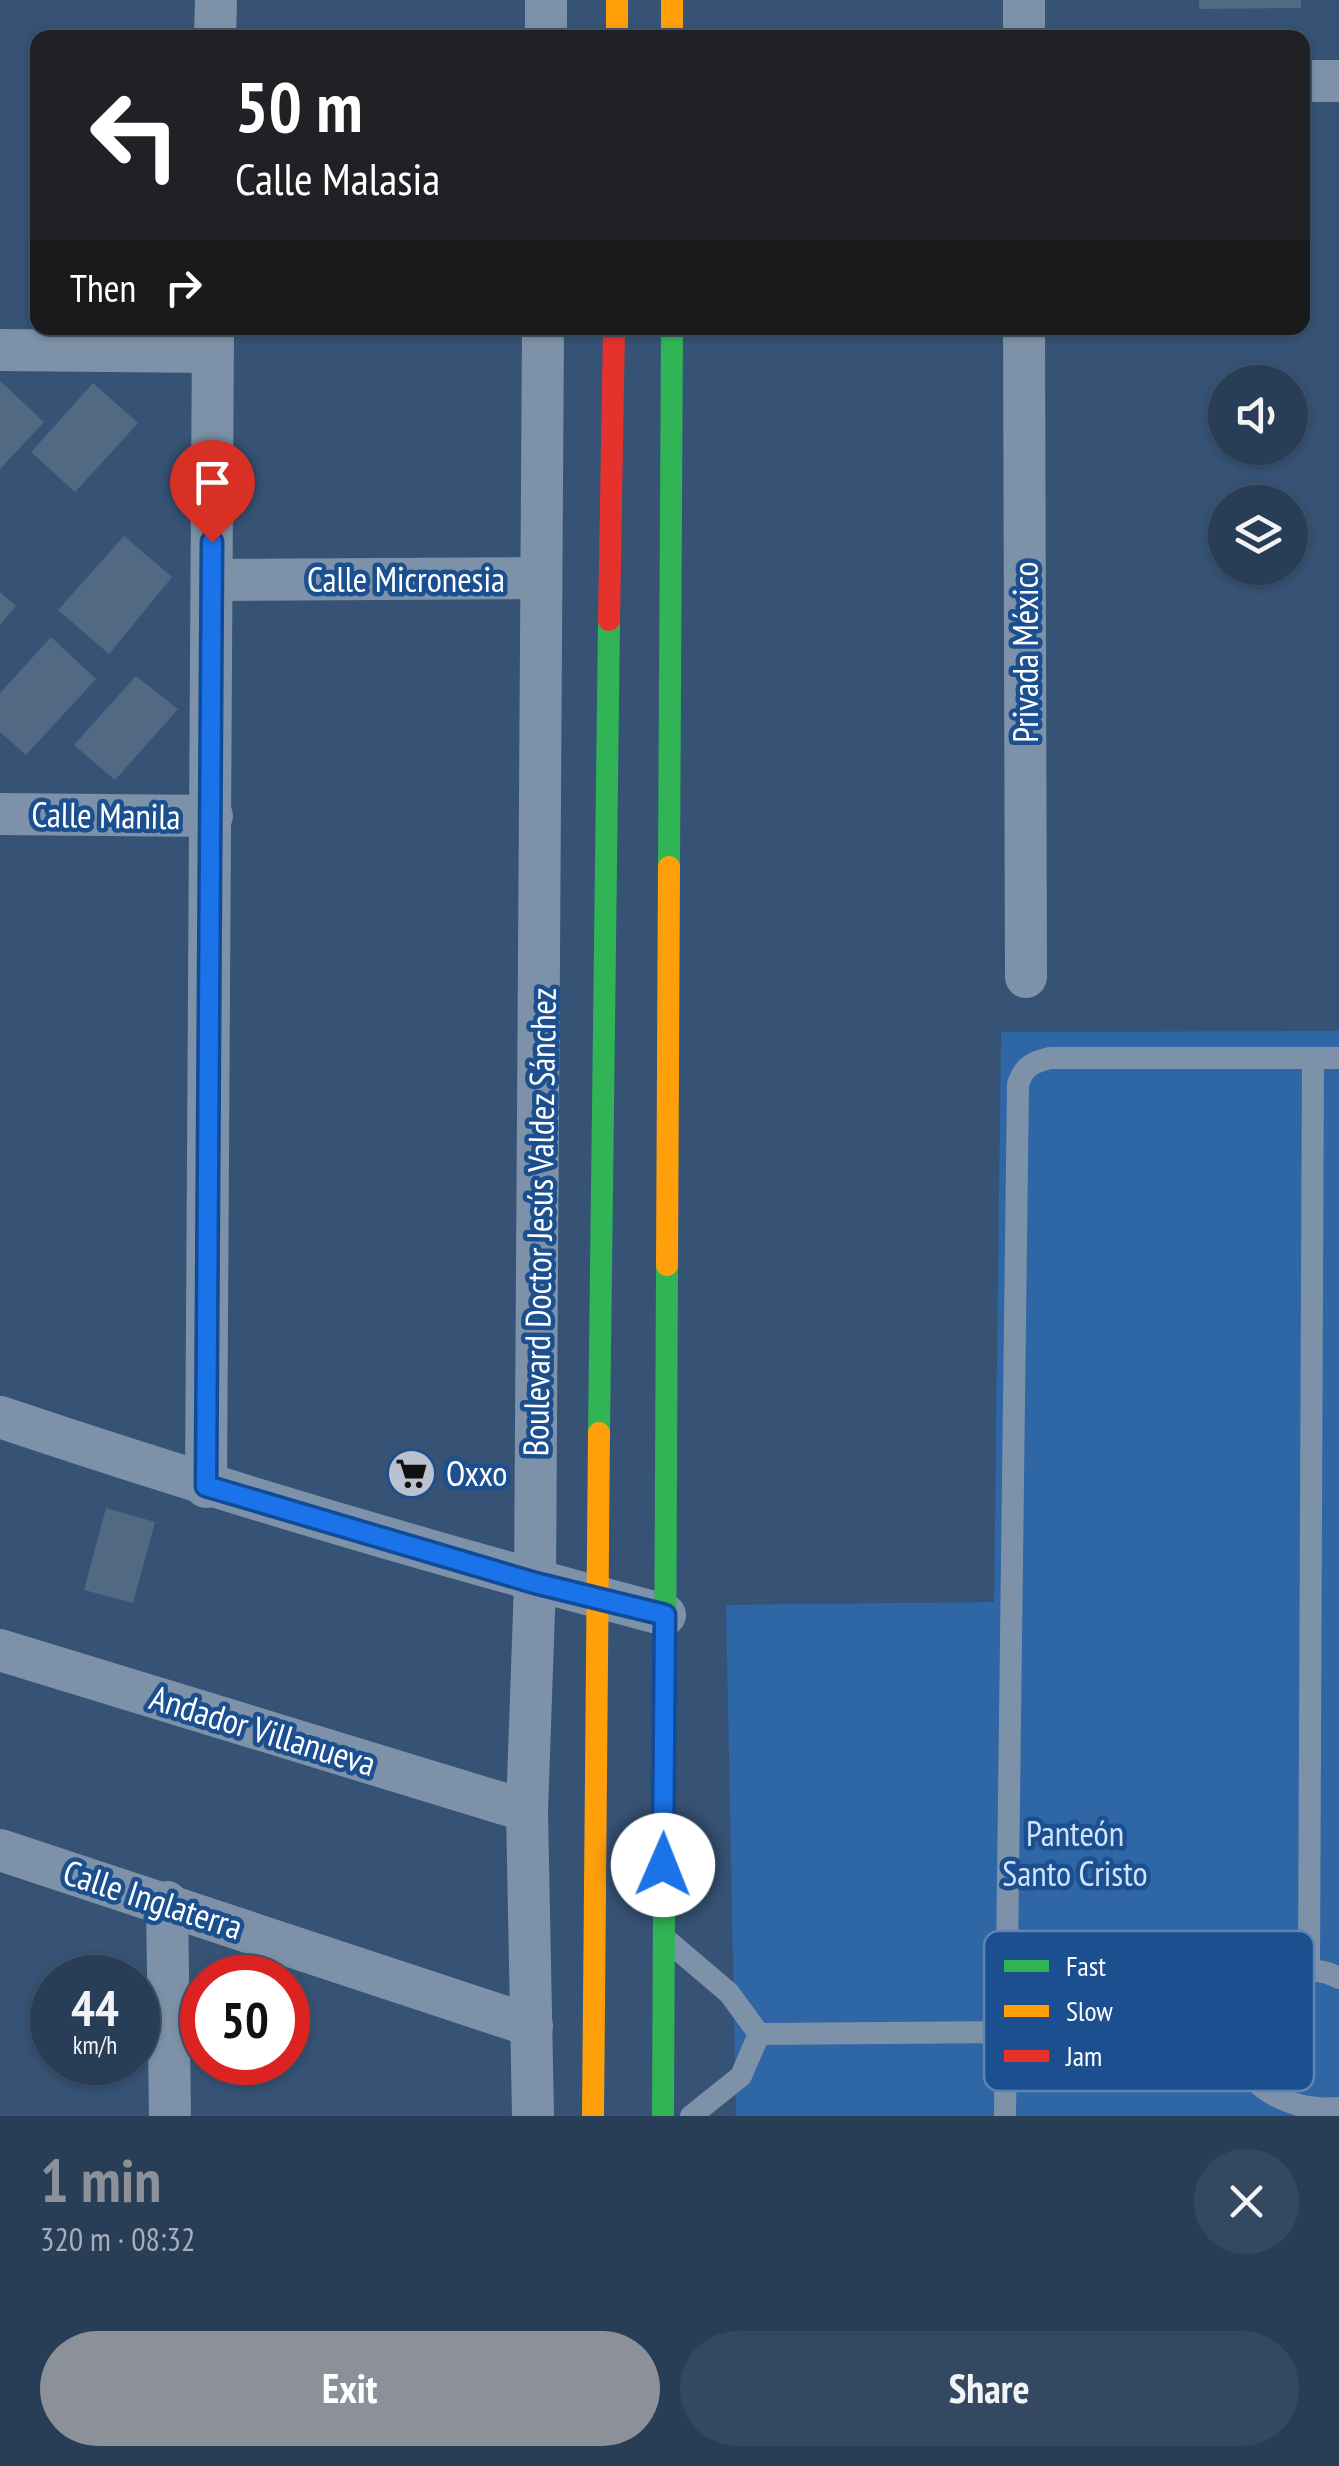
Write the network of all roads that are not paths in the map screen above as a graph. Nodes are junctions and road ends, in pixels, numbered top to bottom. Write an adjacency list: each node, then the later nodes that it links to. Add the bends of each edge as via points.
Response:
1 (216, 0): 6 (street)
2 (546, 0): 7 (street)
3 (620, 0): 8 (main road); 9 (street)
4 (672, 0): 10 (main road)
5 (1024, 0): 11 (street)
6 (215, 30)
7 (546, 30)
8 (618, 30)
9 (633, 30)
10 (672, 30)
11 (1024, 30)
12 (1310, 81): 13 (street)
13 (1339, 81)
14 (543, 335): 20 (street, Boulevard Doctor Jesús Valdez Sánchez)
15 (614, 335): 25 (main road, Boulevard Doctor Jesús Valdez Sánchez)
16 (672, 335): 33 (main road)
17 (1024, 335): 26 (street, Privada México)
18 (213, 340): 19 (street); 21 (street)
19 (0, 350)
20 (540, 578): 21 (street, Calle Micronesia); 24 (street, Boulevard Doctor Jesús Valdez Sánchez)
21 (212, 580): 23 (street)
22 (0, 814): 23 (street, Calle Manila)
23 (212, 816): 30 (street)
24 (541, 966): 25 (street); 31 (street, Boulevard Doctor Jesús Valdez Sánchez)
25 (603, 968): 32 (main road, Boulevard Doctor Jesús Valdez Sánchez)
26 (1026, 976)
27 (1313, 1058): 28 (lane); 38 (lane, via 1050,1058 1022,1071); 39 (lane)
28 (1339, 1058)
29 (0, 1417): 30 (street)
30 (206, 1486): 31 (street)
31 (535, 1583): 32 (street); 35 (street, Boulevard Doctor Jesús Valdez Sánchez)
32 (597, 1597): 33 (street); 50 (main road, Boulevard Doctor Jesús Valdez Sánchez)
33 (665, 1615): 40 (main road)
34 (0, 1650): 35 (street, Andador Villanueva)
35 (527, 1811): 43 (street, Boulevard Doctor Jesús Valdez Sánchez)
36 (0, 1850): 37 (street, Calle Inglaterra)
37 (167, 1902): 43 (street, Calle Inglaterra); 48 (street)
38 (1008, 1931)
39 (1309, 1931)
40 (663, 1936): 45 (lane, via 730,1993); 51 (main road)
41 (1314, 1971): 42 (lane)
42 (1339, 1978)
43 (532, 2026): 49 (street, Boulevard Doctor Jesús Valdez Sánchez)
44 (984, 2032): 45 (lane)
45 (759, 2034): 52 (lane, via 740,2076)
46 (1006, 2091): 53 (lane)
47 (1256, 2091): 54 (lane, via 1269,2107)
48 (170, 2116)
49 (534, 2116)
50 (592, 2116)
51 (662, 2116)
52 (691, 2116)
53 (1005, 2116)
54 (1316, 2116)

